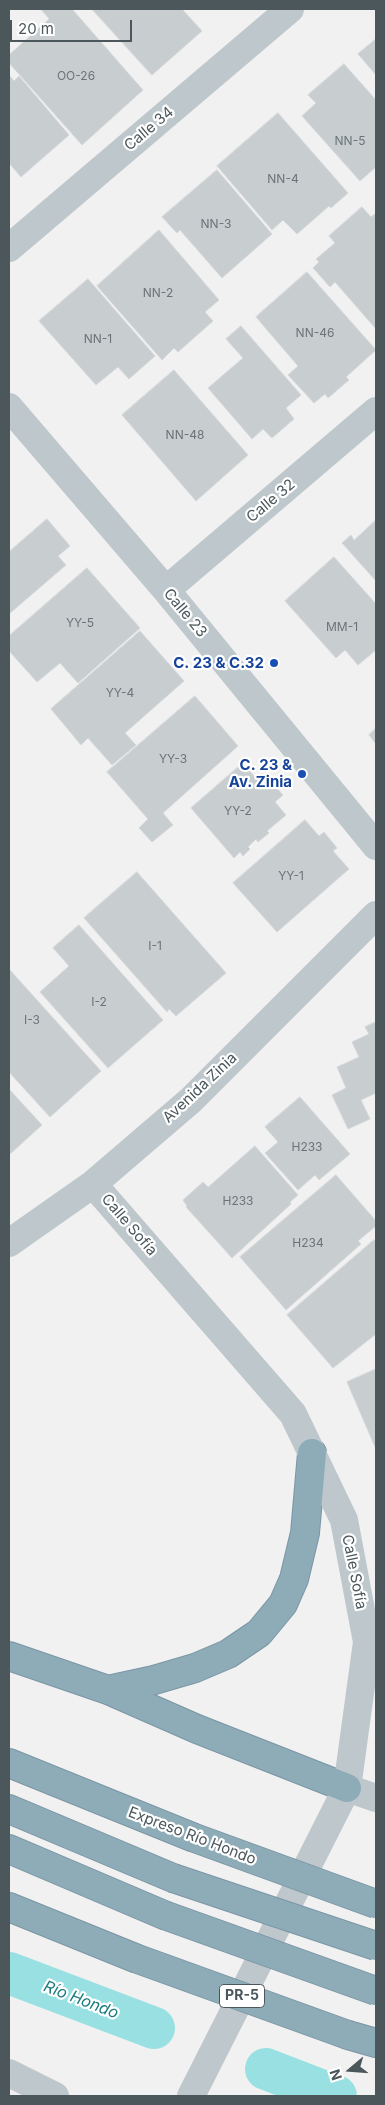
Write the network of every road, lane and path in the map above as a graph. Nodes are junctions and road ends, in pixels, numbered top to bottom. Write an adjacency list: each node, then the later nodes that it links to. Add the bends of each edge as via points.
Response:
1 (290, 9): 2 (street, Calle 34)
2 (9, 248)
3 (9, 407): 5 (street, Calle 23)
4 (376, 411): 5 (street, Calle 32)
5 (166, 590): 6 (street, Calle 23)
6 (376, 846)
7 (376, 915): 8 (street, Avenida Zinia, via 191,1100)
8 (93, 1184): 9 (street, Avenida Zinia); 10 (street, Calle Sofía, via 293,1414)
9 (9, 1243)
10 (312, 1453): 12 (highway, via 305,1533 294,1579 283,1604 259,1633 228,1654 195,1668); 14 (street, Calle Sofía, via 344,1520 367,1642)
11 (9, 1656): 12 (highway)
12 (108, 1690): 14 (highway)
13 (9, 1763): 18 (highway, Expreso Río Hondo, bridge, via 192,1837)
14 (347, 1788): 15 (street); 25 (street, Calle Sofía)
15 (376, 1798)
16 (9, 1809): 20 (highway, bridge, via 173,1878)
17 (9, 1849): 21 (highway, bridge, via 164,1915)
18 (376, 1904)
19 (9, 1907): 22 (highway, PR-5, bridge, via 135,1958)
20 (376, 1946)
21 (376, 1991)
22 (376, 2043)
23 (9, 2073): 24 (street)
24 (55, 2096)
25 (191, 2096)

